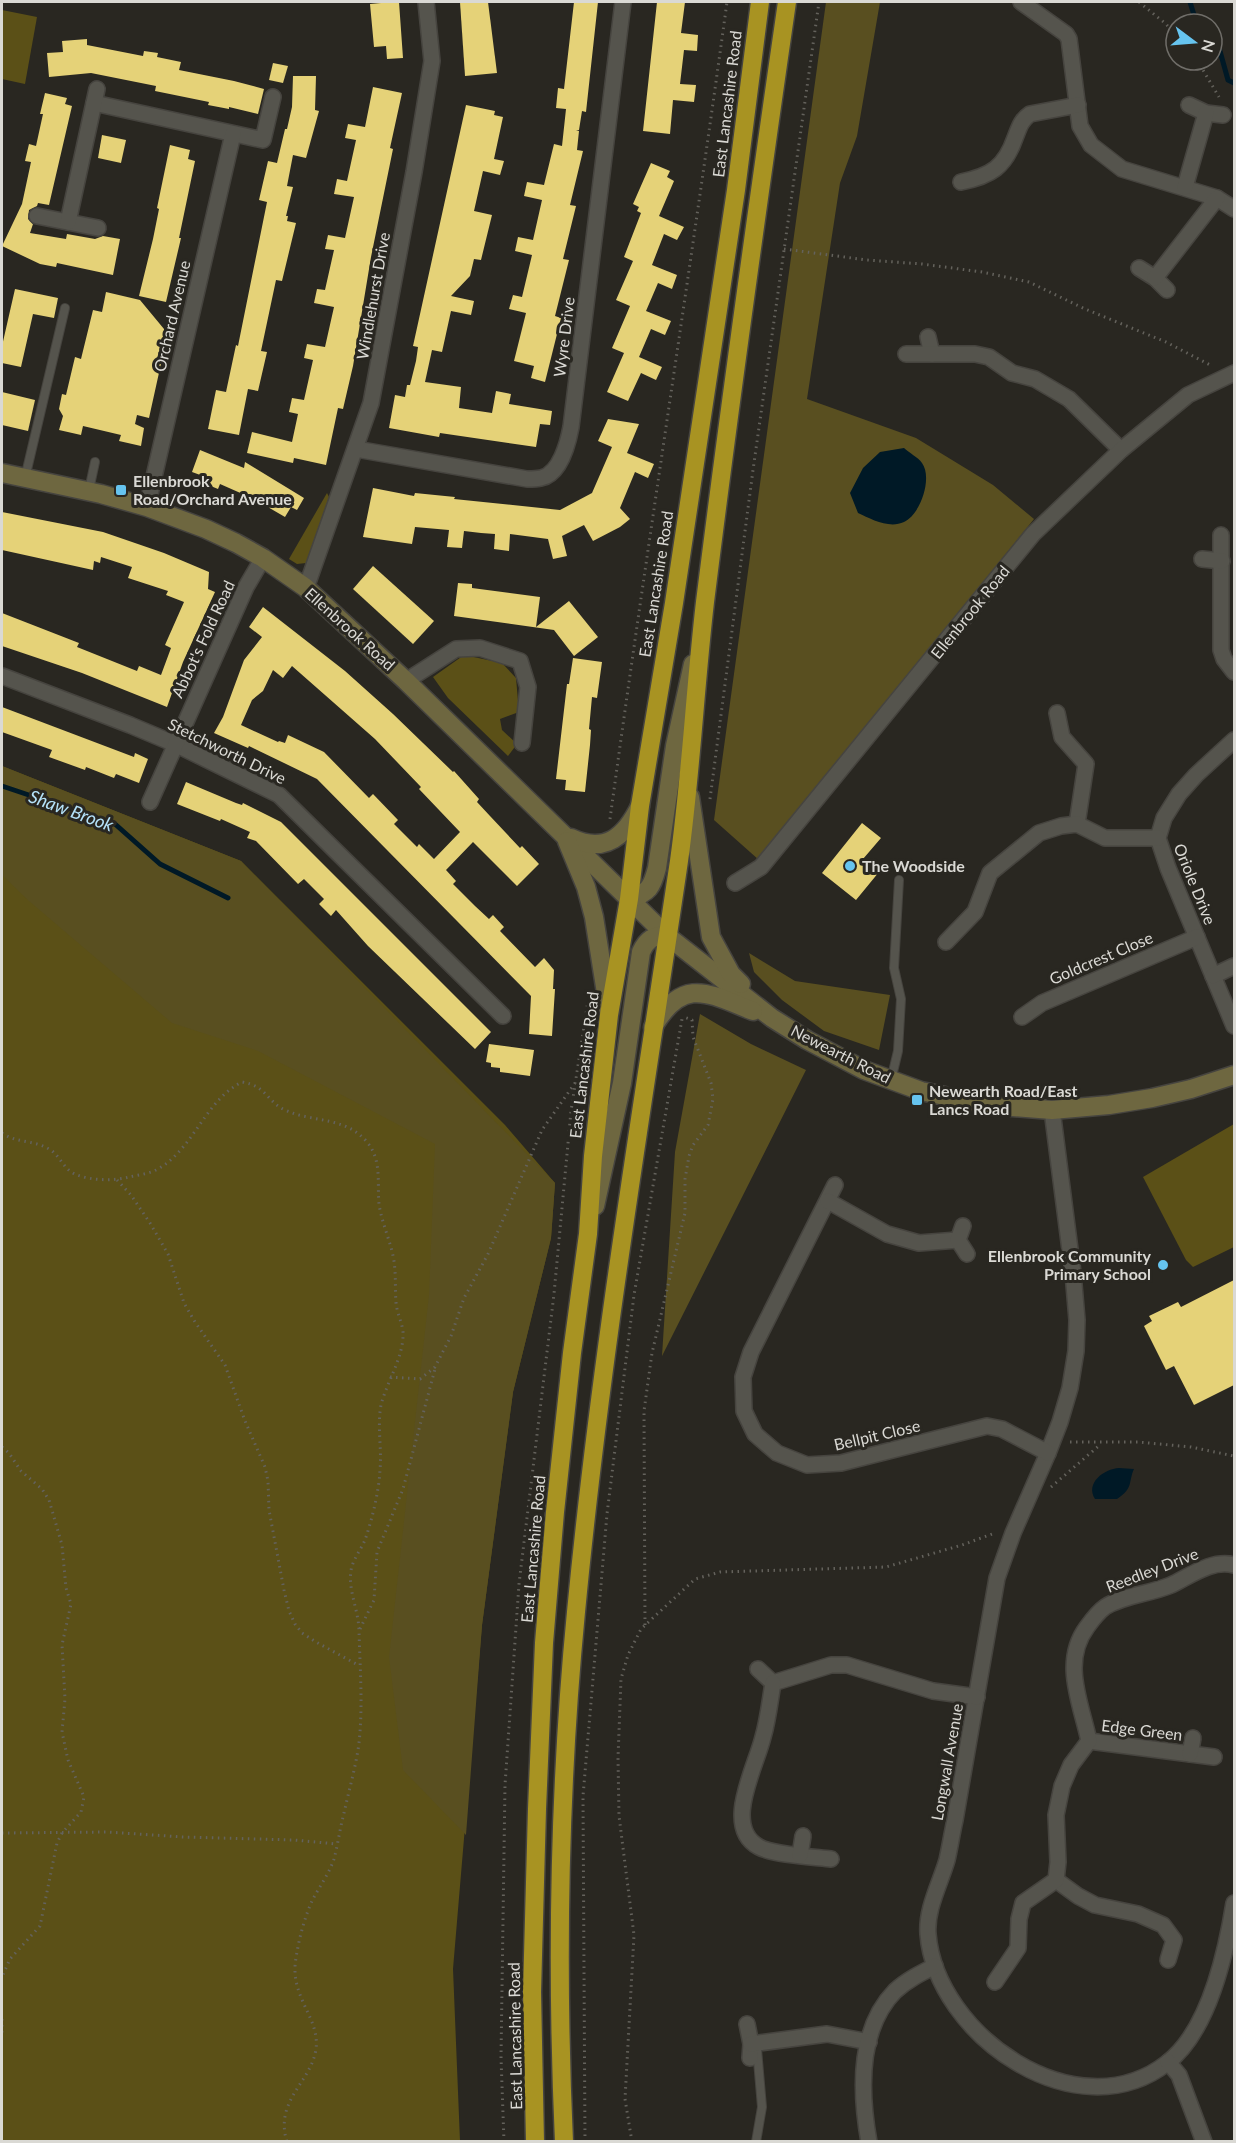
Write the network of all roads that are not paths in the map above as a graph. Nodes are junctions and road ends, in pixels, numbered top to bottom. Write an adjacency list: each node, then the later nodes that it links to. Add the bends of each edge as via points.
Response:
1 (426, 2): 25 (street, Windlehurst Drive, via 432,61 371,403)
2 (623, 2): 25 (street, Wyre Drive, via 572,427 558,465 544,478 527,479)
3 (760, 2): 47 (highway, East Lancashire Road, via 736,190)
4 (787, 2): 37 (highway)
5 (1021, 2): 7 (street, via 1069,39)
6 (273, 97): 9 (street, via 263,140)
7 (1078, 105): 10 (street, via 1030,114 1024,118 994,180); 11 (street, via 1080,126 1102,154 1122,169)
8 (1189, 105): 11 (street, via 1216,114)
9 (233, 134): 15 (street, via 95,96); 31 (street, Orchard Avenue)
10 (961, 182)
11 (1185, 188): 12 (street)
12 (1217, 198): 13 (street); 18 (street)
13 (1234, 209)
14 (37, 216): 15 (street)
15 (68, 222): 16 (street)
16 (98, 228)
17 (1139, 268): 18 (street)
18 (1155, 278): 19 (street)
19 (1167, 290)
20 (65, 308): 29 (lane)
21 (928, 337): 23 (street)
22 (906, 354): 23 (street)
23 (932, 354): 26 (street, via 989,357 1012,373 1035,380 1069,399)
24 (1232, 374): 26 (street, Ellenbrook Road, via 1188,395)
25 (356, 449): 36 (street, Windlehurst Drive)
26 (1121, 450): 52 (street, Ellenbrook Road, via 1034,534 760,867)
27 (95, 462): 30 (lane)
28 (2, 473): 29 (main road, Ellenbrook Road)
29 (25, 478): 30 (main road, Ellenbrook Road)
30 (88, 491): 31 (main road, Ellenbrook Road)
31 (147, 507): 33 (main road, Ellenbrook Road, via 206,529)
32 (1221, 535): 35 (street)
33 (263, 558): 36 (main road, Ellenbrook Road); 44 (street, Abbot's Fold Road)
34 (1203, 559): 35 (street)
35 (1222, 561): 38 (street, via 1221,650)
36 (306, 588): 40 (main road, Ellenbrook Road)
37 (704, 609): 45 (highway); 53 (main road, via 675,746 657,868 652,885 643,895)
38 (1234, 672)
39 (2, 676): 44 (street, Stetchworth Drive)
40 (406, 681): 43 (street, via 456,649 480,648 520,661 528,687); 49 (main road, Ellenbrook Road)
41 (1057, 713): 48 (street, via 1062,737 1086,764)
42 (1234, 740): 50 (street, Oriole Drive, via 1179,794 1164,818)
43 (522, 743)
44 (175, 744): 46 (street, Abbot's Fold Road); 60 (street, Stetchworth Drive, via 279,795)
45 (688, 778): 54 (highway); 62 (main road, via 711,937 731,974)
46 (150, 802)
47 (640, 806): 49 (main road, via 624,833 615,839 591,845); 53 (highway, East Lancashire Road)
48 (1077, 824): 50 (street, via 1105,838); 56 (street, via 1039,833 990,873 975,912)
49 (564, 834): 53 (main road, Ellenbrook Road); 59 (main road, via 594,917)
50 (1158, 838): 55 (street, Oriole Drive)
51 (899, 880): 66 (lane, via 894,968 901,999 898,1051)
52 (735, 883)
53 (629, 899): 54 (main road, Newearth Road); 59 (highway, East Lancashire Road)
54 (666, 934): 62 (main road, Newearth Road); 64 (highway); 70 (main road, via 646,942 641,952 622,1083)
55 (1197, 937): 58 (street, Oriole Drive); 61 (street, Goldcrest Close, via 1042,1003)
56 (946, 942)
57 (1234, 966): 58 (street)
58 (1213, 976): 63 (street, Oriole Drive)
59 (609, 1015): 70 (highway, East Lancashire Road)
60 (504, 1016)
61 (1022, 1017)
62 (772, 1018): 64 (main road, via 718,997 691,992 669,1004); 66 (main road, Newearth Road)
63 (1234, 1026)
64 (653, 1027): 94 (highway, via 607,1340 576,1611 560,1893)
65 (1234, 1075): 67 (main road, Newearth Road, via 1152,1098)
66 (891, 1081): 67 (main road, Newearth Road, via 987,1105)
67 (1052, 1110): 72 (street, Longwall Avenue, via 1077,1320 1070,1388)
68 (835, 1185): 69 (street, Bellpit Close)
69 (828, 1201): 71 (street, via 887,1234 918,1243 960,1233); 72 (street, Bellpit Close, via 751,1352 743,1377 744,1411 755,1434 777,1453 807,1465 841,1463 987,1426 1002,1429)
70 (588, 1234): 93 (highway, East Lancashire Road, via 572,1353 544,1643 533,1980)
71 (967, 1254)
72 (1048, 1453): 76 (street, Longwall Avenue, via 997,1578)
73 (1234, 1565): 78 (street, Reedley Drive, via 1197,1571 1169,1586 1106,1606 1093,1620 1076,1647 1074,1665)
74 (759, 1669): 75 (street)
75 (773, 1683): 76 (street, via 831,1665 847,1665 933,1691); 82 (street, via 764,1736 746,1787 742,1821 746,1835 761,1848)
76 (977, 1697): 87 (street, Longwall Avenue, via 947,1858 929,1914 929,1941)
77 (1193, 1738): 79 (street, Edge Green)
78 (1089, 1741): 79 (street, Edge Green); 84 (street, via 1071,1765 1062,1786 1056,1815)
79 (1191, 1754): 80 (street, Edge Green)
80 (1215, 1757)
81 (802, 1836): 82 (street)
82 (800, 1855): 83 (street)
83 (831, 1859)
84 (1056, 1880): 86 (street, via 1095,1905 1138,1914 1163,1925 1174,1940); 88 (street, via 1023,1903 1018,1948)
85 (1234, 1903): 92 (street, Longwall Avenue, via 1221,1965 1208,2001 1186,2043)
86 (1168, 1960)
87 (935, 1966): 90 (street, via 895,1991 884,2004); 92 (street, Longwall Avenue, via 954,2002 980,2035 998,2051 1041,2074 1101,2088 1148,2075)
88 (995, 1982)
89 (747, 2024): 91 (street)
90 (869, 2042): 91 (street, via 815,2034); 96 (street, via 862,2108)
91 (753, 2049): 95 (lane, via 762,2108)
92 (1168, 2062): 97 (street, via 1179,2075)
93 (535, 2142)
94 (564, 2142)
95 (756, 2142)
96 (869, 2142)
97 (1203, 2142)

